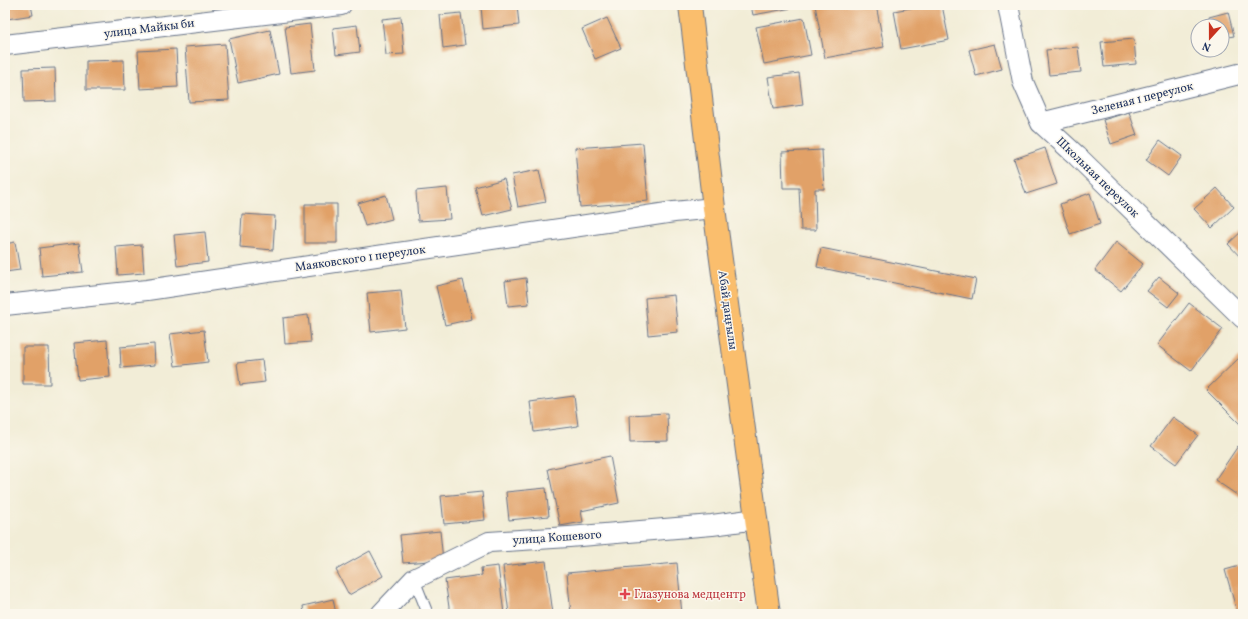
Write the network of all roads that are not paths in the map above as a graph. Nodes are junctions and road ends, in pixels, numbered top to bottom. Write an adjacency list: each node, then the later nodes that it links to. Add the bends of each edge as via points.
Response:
1 (341, 5): 4 (street, улица Майкы би)
2 (690, 5): 7 (main road, Абай даңғылы)
3 (1008, 5): 6 (street, Школьная переулок, via 1023,82)
4 (5, 45)
5 (1243, 73): 6 (street, Зеленая 1 переулок)
6 (1041, 123): 9 (street, Школьная переулок)
7 (714, 208): 8 (street, Маяковского 1 переулок, via 147,290); 10 (main road, Абай даңғылы)
8 (5, 305)
9 (1243, 318)
10 (757, 519): 11 (street, улица Кошевого, via 712,525 489,542); 14 (main road, Абай даңғылы)
11 (414, 579): 12 (street, улица Кошевого); 13 (lane)
12 (381, 614)
13 (428, 614)
14 (769, 614)

